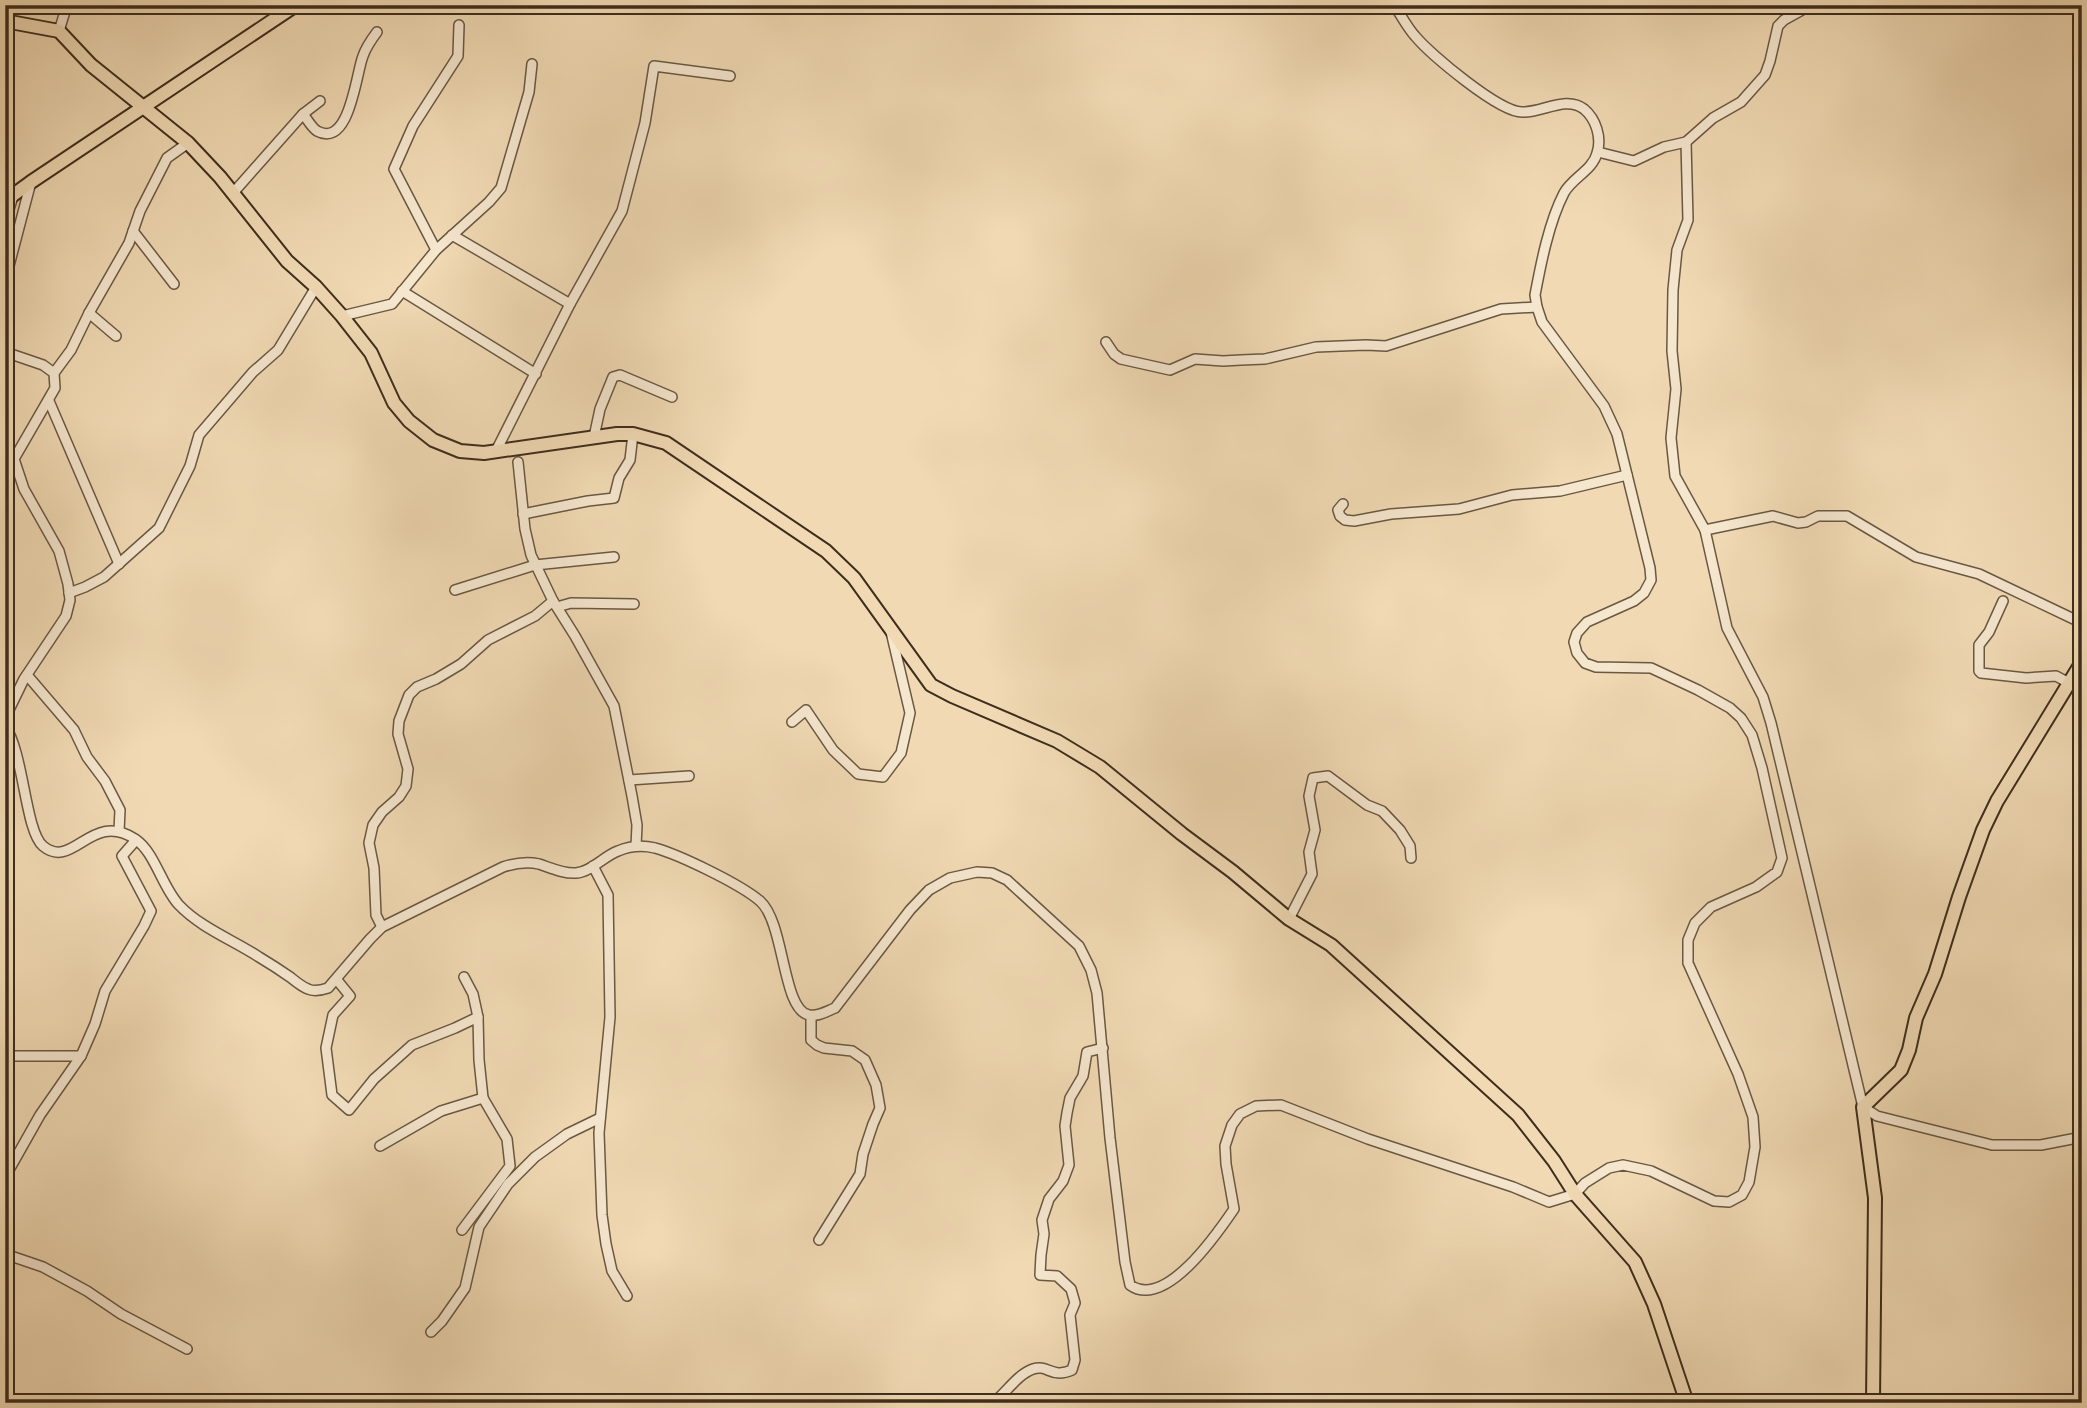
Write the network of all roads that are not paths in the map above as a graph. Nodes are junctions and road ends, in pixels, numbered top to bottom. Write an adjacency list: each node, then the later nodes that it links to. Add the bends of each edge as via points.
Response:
1 (67, 5): 7 (street)
2 (296, 5): 12 (main road)
3 (1394, 5): 16 (street, via 1429,50 1508,110 1521,113 1565,104 1584,109 1594,121)
4 (1802, 5): 14 (street, via 1778,26 1765,75 1741,102 1713,118)
5 (5, 21): 7 (main road)
6 (459, 25): 23 (street, via 458,56 413,126 394,169)
7 (59, 31): 12 (main road)
8 (377, 32): 13 (street, via 363,55 345,122 336,131 325,133 316,131)
9 (532, 64): 22 (street, via 529,92 502,188)
10 (730, 76): 28 (street, via 654,66 622,211)
11 (320, 101): 13 (street)
12 (144, 107): 15 (main road); 17 (main road)
13 (303, 114): 18 (street)
14 (1686, 142): 16 (street, via 1634,161); 46 (street, via 1688,220 1677,250 1672,290 1676,390 1671,438 1675,476)
15 (188, 144): 18 (main road); 21 (street, via 167,158)
16 (1598, 152): 29 (street, via 1564,192 1538,277)
17 (32, 182): 19 (main road); 24 (street)
18 (233, 193): 26 (main road, via 287,261)
19 (9, 199): 20 (street)
20 (5, 223)
21 (133, 231): 25 (street); 30 (street)
22 (452, 236): 23 (street); 28 (street)
23 (436, 250): 27 (street)
24 (5, 281)
25 (174, 284)
26 (316, 287): 31 (main road); 48 (street, via 278,350 199,435 190,466 159,528)
27 (402, 291): 31 (street, via 392,304); 36 (street)
28 (570, 304): 36 (street)
29 (1537, 307): 33 (street, via 1501,309 1386,346 1315,348 1265,359 1195,359 1170,370 1121,359); 43 (street, via 1542,322 1604,406)
30 (89, 313): 32 (street); 35 (street)
31 (342, 316): 41 (main road, via 370,353 394,403 409,421 433,440 460,451)
32 (116, 336)
33 (1106, 342)
34 (5, 352): 35 (street)
35 (54, 373): 38 (street, via 55,388)
36 (536, 374): 41 (street)
37 (672, 397): 40 (street, via 620,375 613,377)
38 (49, 401): 48 (street); 51 (street, via 14,459 24,489 59,551)
39 (633, 433): 40 (main road); 45 (street, via 630,460 614,498); 56 (main road, via 666,443 825,551 855,578)
40 (594, 437): 41 (main road)
41 (496, 452)
42 (518, 462): 45 (street)
43 (1627, 475): 44 (street, via 1459,509 1354,521 1340,516); 85 (street, via 1651,580 1634,601 1587,622 1574,642 1577,653 1596,667 1651,668 1698,690 1741,718 1752,734 1762,768 1782,858 1777,872 1756,887 1711,907 1695,923 1688,940 1688,963 1753,1117 1755,1147 1742,1195 1729,1202 1714,1201 1651,1171 1623,1165 1609,1168)
44 (1343, 504)
45 (523, 514): 49 (street)
46 (1705, 530): 55 (street, via 1773,516 1798,523 1818,516 1847,516 1916,557 1979,574); 80 (street, via 1727,628 1763,697 1779,752)
47 (614, 557): 49 (street)
48 (118, 564): 51 (street, via 104,577)
49 (535, 565): 50 (street); 53 (street)
50 (455, 590)
51 (69, 593): 58 (street, via 66,616)
52 (2003, 601): 59 (street, via 1979,645 1979,671 2026,678 2056,676)
53 (555, 604): 54 (street); 64 (street, via 614,706); 71 (street, via 488,640 461,664 410,695 398,734 408,769 406,786 373,825 369,844 376,915)
54 (634, 604)
55 (2082, 623)
56 (889, 624): 61 (street, via 910,713 901,753 883,777 858,774 833,750 806,710); 70 (main road, via 931,685 1057,741 1100,767)
57 (2082, 662): 59 (main road)
58 (27, 675): 60 (street); 65 (street, via 74,730 105,782 120,810)
59 (2069, 682): 80 (main road, via 1983,830 1901,1070)
60 (5, 718)
61 (792, 722)
62 (5, 726): 65 (street, via 18,755 35,833 42,845 64,852 92,835)
63 (689, 776): 64 (street)
64 (629, 780): 67 (street)
65 (119, 831): 66 (street)
66 (136, 840): 73 (street, via 178,905 195,918 307,989 328,988); 78 (street, via 122,856 151,911 105,991)
67 (636, 846): 69 (street); 74 (street, via 656,848 692,863 763,903 779,941 793,1001)
68 (1411, 858): 70 (street, via 1405,838 1382,811 1328,776 1313,778 1309,796 1315,830 1308,852 1312,874)
69 (593, 866): 71 (street, via 576,873 520,862); 81 (street, via 608,895 610,1017)
70 (1289, 919): 85 (main road, via 1331,945 1518,1115)
71 (382, 927): 73 (street)
72 (464, 977): 75 (street)
73 (337, 981): 75 (street, via 350,996 333,1015 326,1048 332,1096 348,1110 412,1045)
74 (811, 1016): 76 (street, via 835,1008 929,890 950,878 992,873 1007,880 1079,946 1097,993); 87 (street, via 811,1040 817,1045 852,1051 865,1060 880,1108 860,1174)
75 (478, 1017): 79 (street)
76 (1103, 1048): 85 (street, via 1125,1262 1130,1285 1143,1292 1172,1282 1234,1209 1225,1146 1231,1125 1256,1106 1281,1105 1549,1202); 92 (street, via 1087,1052 1083,1076 1070,1098 1065,1126 1069,1165 1042,1220 1041,1275 1057,1276 1071,1289 1075,1303 1070,1315 1072,1370 1055,1374 1032,1369)
77 (5, 1056): 78 (street)
78 (81, 1056): 84 (street)
79 (483, 1098): 83 (street, via 441,1111); 86 (street, via 508,1139 510,1166)
80 (1863, 1107): 82 (street, via 1877,1116 1992,1145 2041,1145); 94 (main road, via 1875,1198)
81 (600, 1118): 89 (street, via 606,1244 612,1271); 90 (street, via 567,1133 508,1184 479,1227 465,1288)
82 (2082, 1137)
83 (380, 1146)
84 (5, 1177)
85 (1575, 1194): 93 (main road, via 1635,1262)
86 (463, 1230)
87 (819, 1240)
88 (5, 1254): 91 (street, via 43,1267)
89 (627, 1296)
90 (431, 1332)
91 (187, 1349)
92 (993, 1403)
93 (1687, 1403)
94 (1873, 1403)

